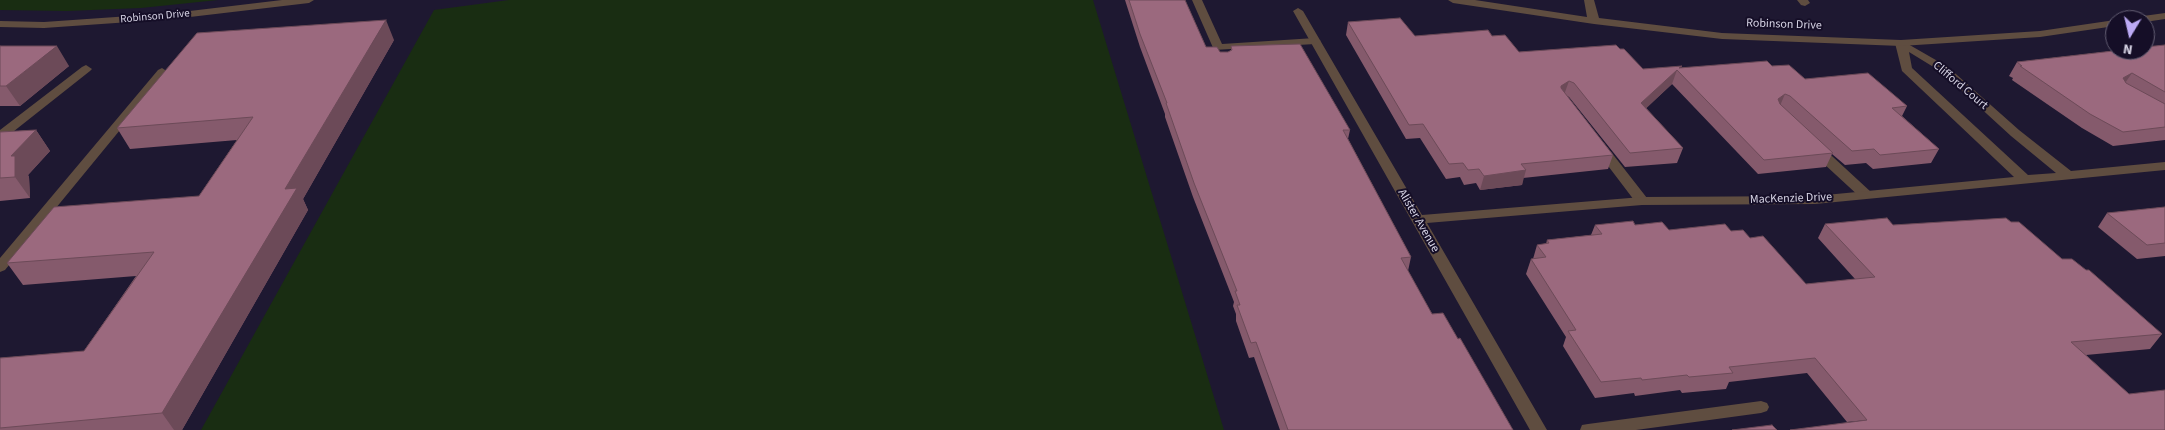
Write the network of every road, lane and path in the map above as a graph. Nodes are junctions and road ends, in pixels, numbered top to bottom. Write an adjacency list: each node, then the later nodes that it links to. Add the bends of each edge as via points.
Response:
1 (309, 0): 7 (street, Robinson Drive, via 173,16 44,25)
2 (1197, 0): 11 (street)
3 (1453, 0): 6 (street, Robinson Drive)
4 (1589, 0): 6 (street)
5 (1298, 11): 9 (street, Alister Avenue)
6 (1594, 22): 10 (street, Robinson Drive, via 1722,36)
7 (0, 24)
8 (2105, 24): 10 (street, Robinson Drive, via 2040,34)
9 (1315, 41): 11 (street); 23 (street, Alister Avenue)
10 (1901, 43): 19 (street, Clifford Court, via 1944,69 2014,133); 20 (street, Clifford Court, via 1906,69)
11 (1218, 48): 12 (street)
12 (1223, 62)
13 (86, 69): 15 (street)
14 (162, 72): 24 (street)
15 (0, 136)
16 (1594, 139): 22 (street)
17 (1806, 139): 21 (street)
18 (2165, 166): 19 (street, MacKenzie Drive)
19 (2069, 176): 20 (street, MacKenzie Drive)
20 (2025, 180): 21 (street, MacKenzie Drive)
21 (1866, 195): 22 (street, MacKenzie Drive, via 1815,200)
22 (1642, 201): 23 (street, MacKenzie Drive)
23 (1417, 220): 26 (street, Alister Avenue)
24 (0, 267)
25 (1761, 408): 27 (street)
26 (1539, 430)
27 (1588, 430)

